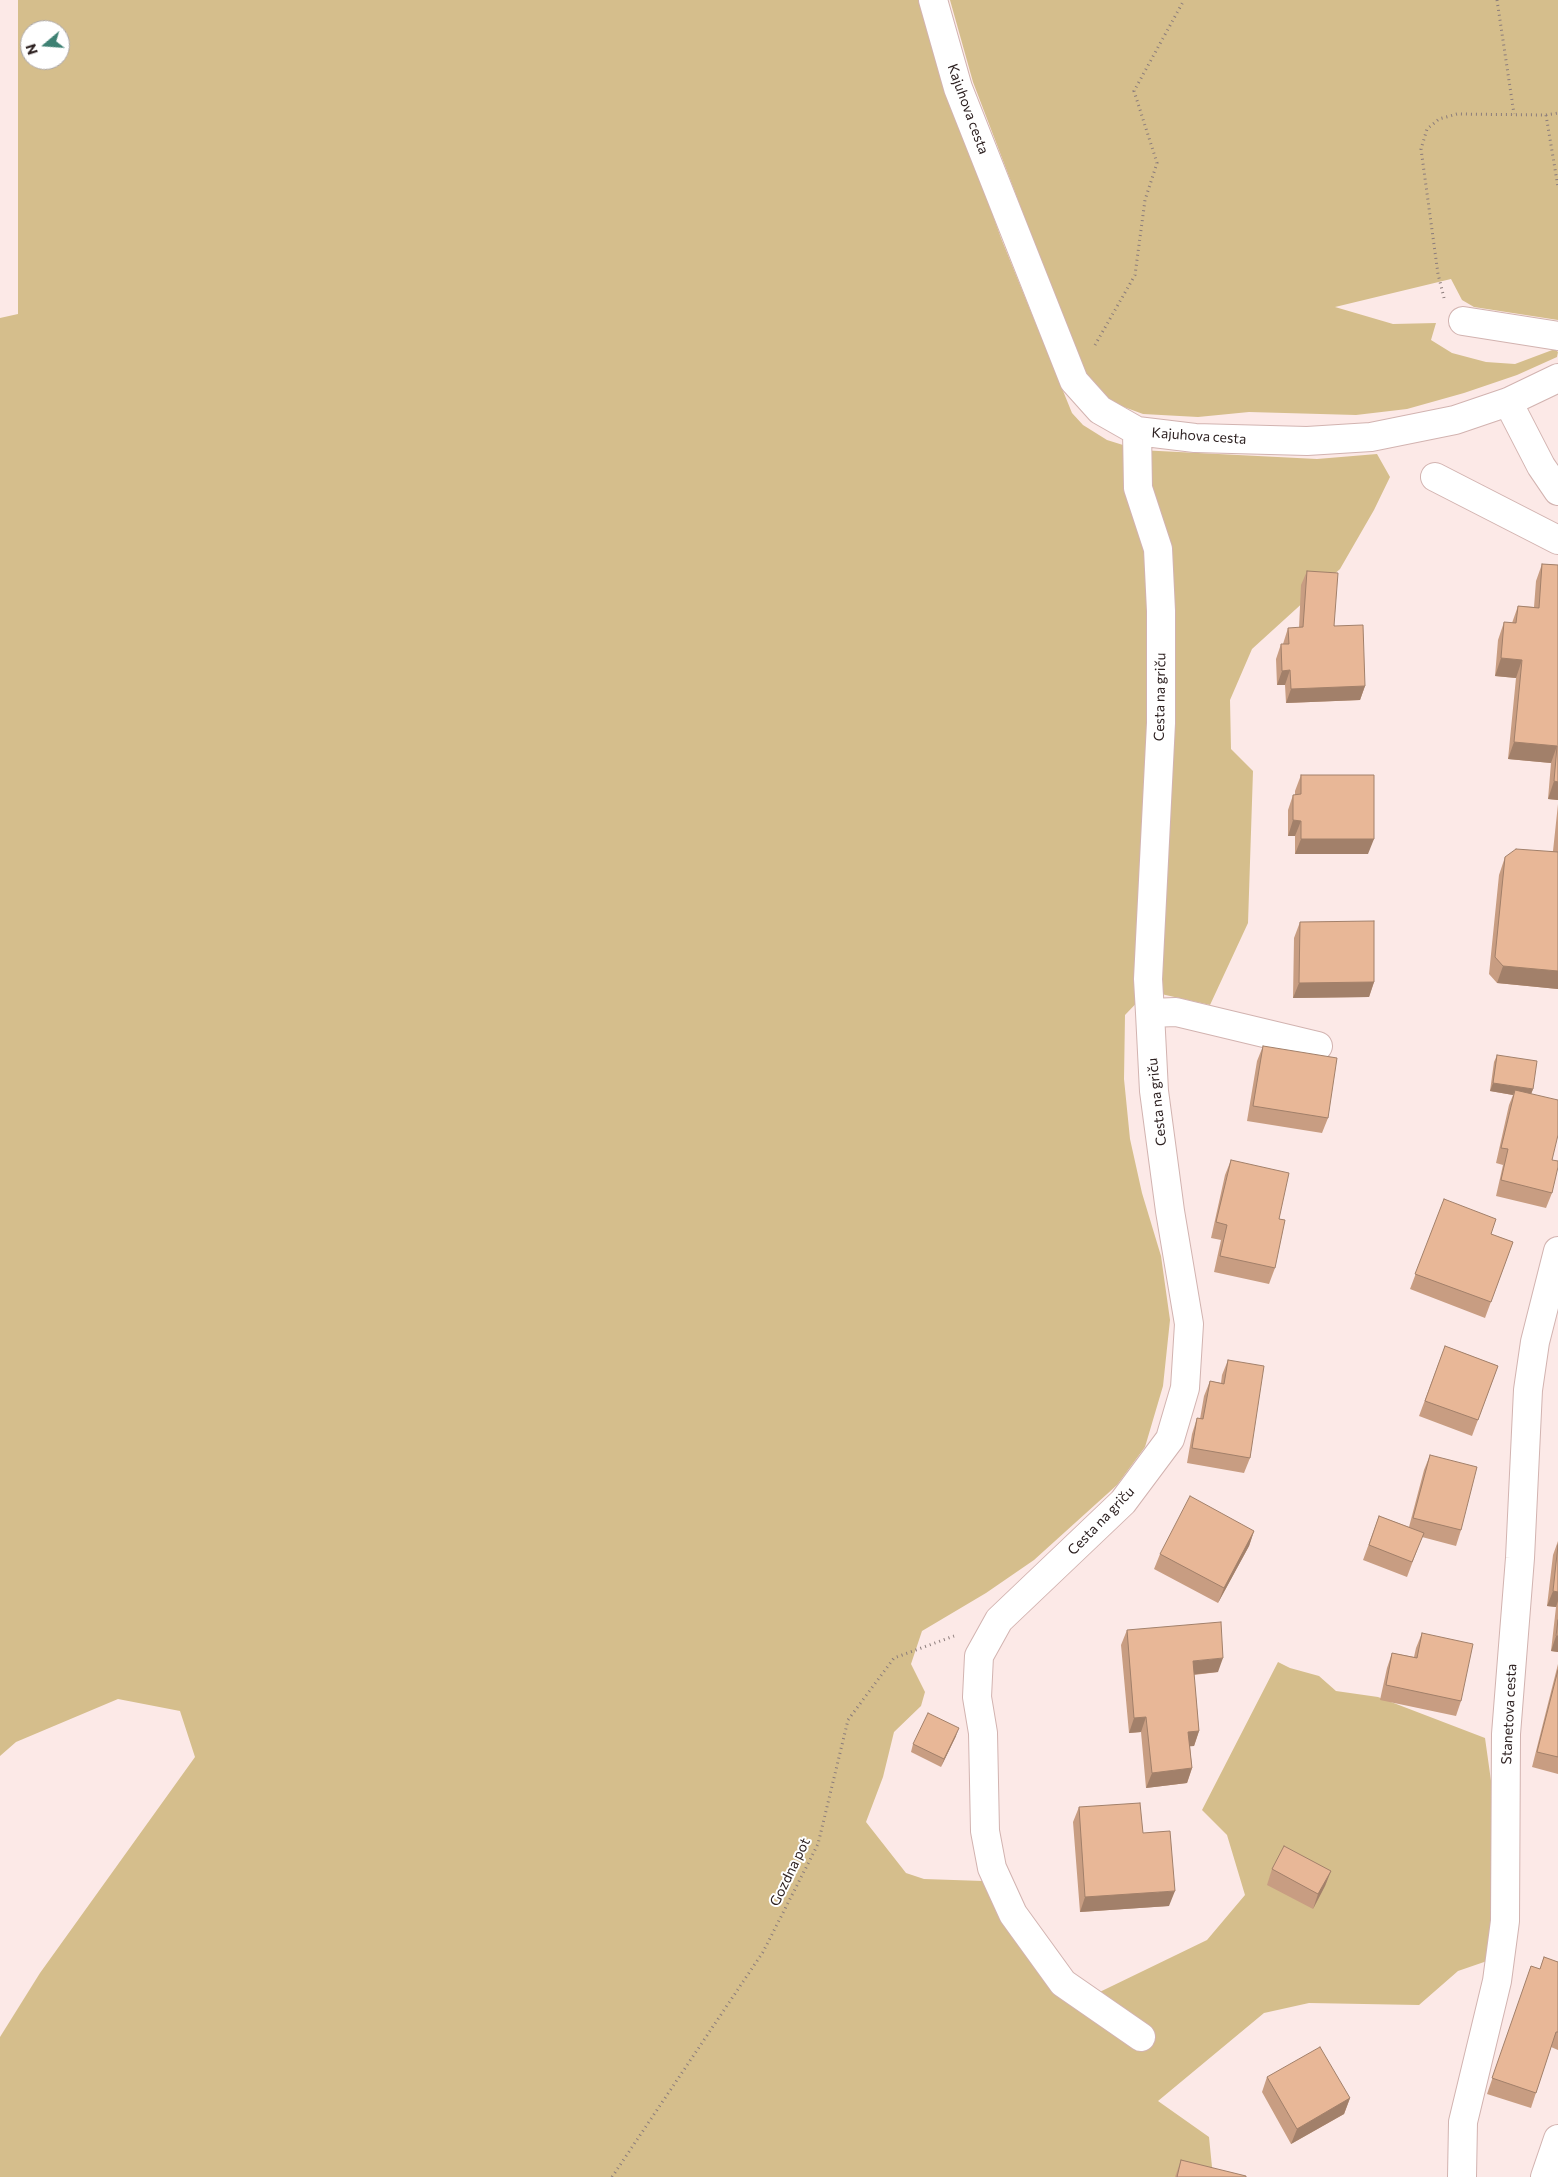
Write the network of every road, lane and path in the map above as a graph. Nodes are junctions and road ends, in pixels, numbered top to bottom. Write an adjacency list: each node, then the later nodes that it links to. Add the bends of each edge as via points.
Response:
1 (933, 0): 11 (street, Kajuhova cesta, via 958,88)
2 (1184, 0): 11 (path, via 1134,91 1157,163 1145,200 1135,274)
3 (1497, 0): 5 (path)
4 (1558, 113): 6 (path)
5 (1514, 114): 6 (path); 8 (path, via 1457,114 1439,119 1427,130 1421,149 1438,274 1446,307)
6 (1546, 115): 7 (path)
7 (1558, 187)
8 (1463, 321): 9 (street)
9 (1558, 336)
10 (1558, 378): 12 (street, Kajuhova cesta)
11 (1074, 381): 13 (street, Kajuhova cesta, via 1100,410)
12 (1508, 402): 13 (street, Kajuhova cesta, via 1455,420 1371,437 1307,441 1195,438); 15 (street, via 1541,466)
13 (1137, 431): 17 (street, Cesta na griču, via 1138,488 1158,549 1161,611 1161,723 1148,979)
14 (1435, 477): 16 (street)
15 (1558, 491)
16 (1558, 540)
17 (1150, 1013): 18 (street, via 1176,1012); 21 (street, Cesta na griču, via 1154,1091 1188,1324 1185,1388 1170,1439 1124,1502 999,1620 979,1656 978,1697 983,1733 985,1831 992,1868 1014,1914 1063,1983)
18 (1318, 1046)
19 (1558, 1251): 24 (street, Stanetova cesta, via 1535,1342 1528,1390 1520,1558 1506,1734 1505,1921 1497,1981 1462,2122)
20 (955, 1636): 23 (path, Gozdna pot, via 894,1658 848,1720 818,1844 763,1952)
21 (1141, 2037)
22 (1558, 2139): 25 (street)
23 (612, 2177)
24 (1462, 2177)
25 (1545, 2177)

